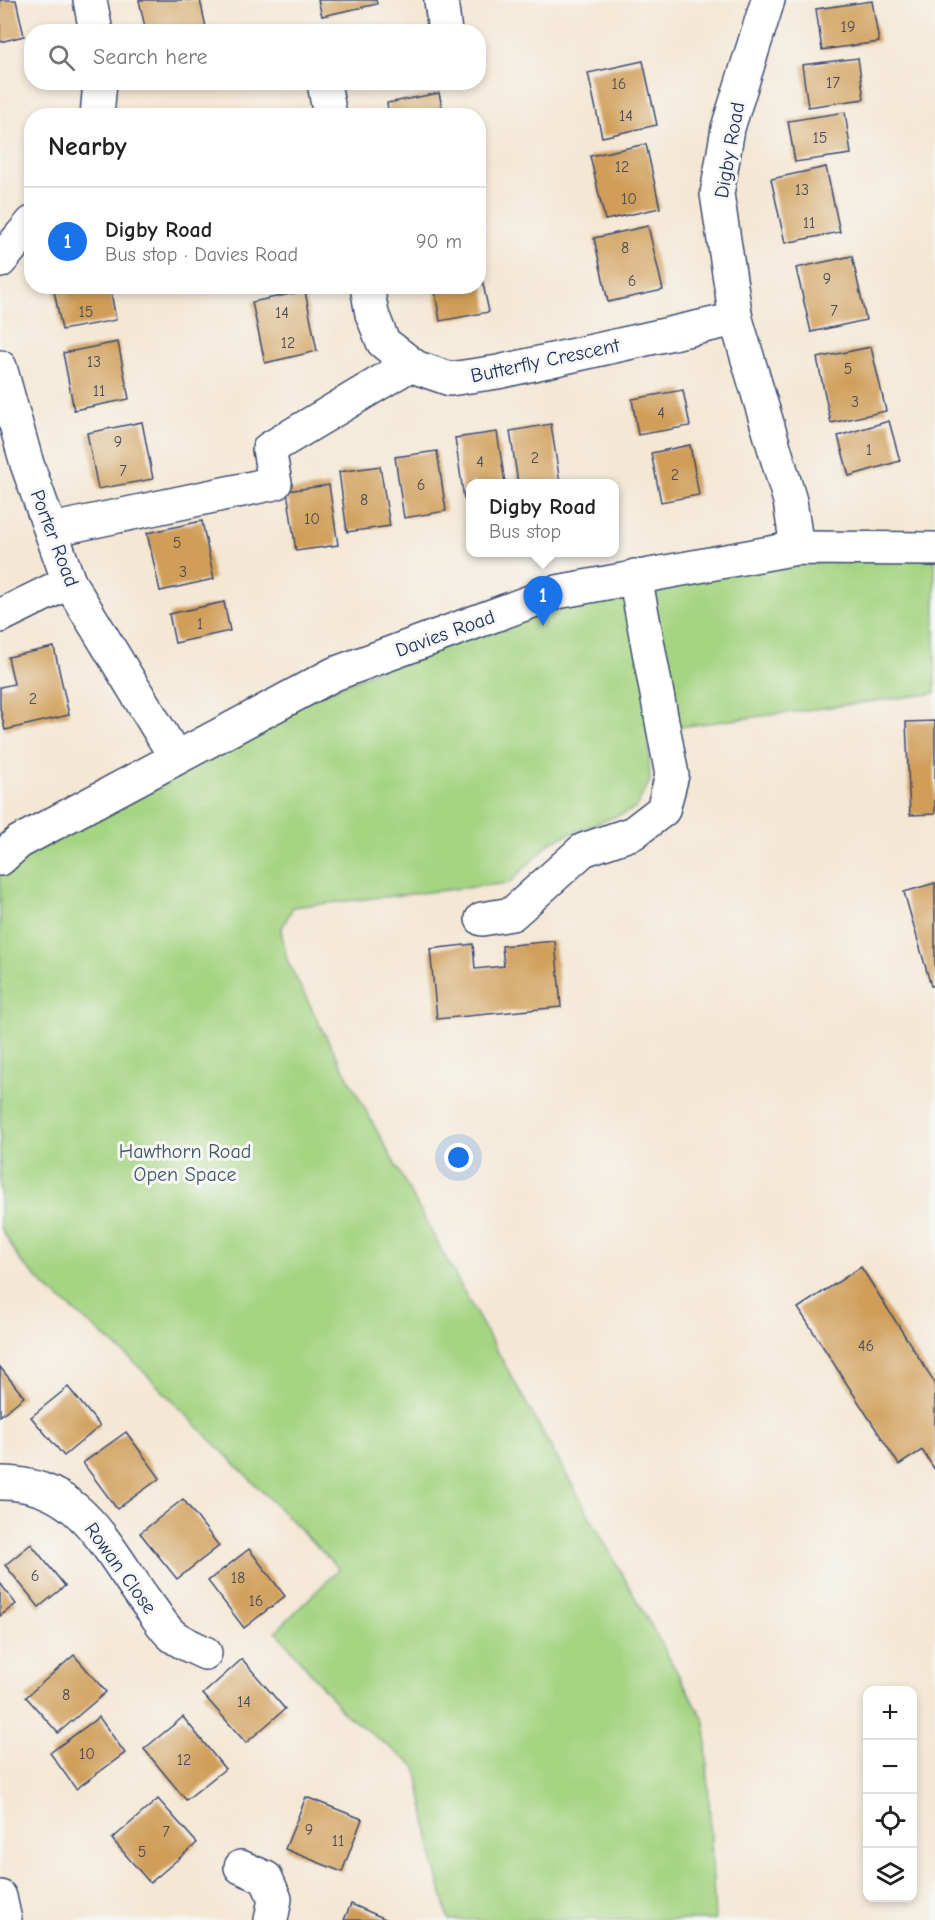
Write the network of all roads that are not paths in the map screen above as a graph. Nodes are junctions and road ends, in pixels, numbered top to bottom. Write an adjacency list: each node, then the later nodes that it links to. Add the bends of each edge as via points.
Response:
1 (90, 0): 4 (street)
2 (441, 0): 5 (street)
3 (768, 0): 13 (street, Digby Road, via 728,128 717,194)
4 (94, 24)
5 (444, 24)
6 (99, 90): 8 (street)
7 (325, 90): 9 (street)
8 (98, 108)
9 (329, 108)
10 (24, 233): 11 (street)
11 (0, 261)
12 (368, 294): 14 (street, Butterfly Crescent, via 383,342)
13 (736, 319): 14 (street, Butterfly Crescent, via 498,372 450,379); 17 (street, Digby Road, via 790,501)
14 (411, 364): 16 (street, via 269,449 275,483)
15 (0, 367): 16 (street, Porter Road, via 27,464)
16 (51, 530): 20 (street, Porter Road)
17 (797, 548): 18 (street, Davies Road); 19 (street, Davies Road)
18 (935, 549)
19 (635, 576): 22 (street, Davies Road, via 557,592 334,674); 24 (street, via 672,776 663,810 633,833 583,850 512,914)
20 (69, 582): 21 (street); 22 (street, Porter Road)
21 (0, 616)
22 (176, 758): 23 (street, Davies Road, via 20,843)
23 (0, 859)
24 (482, 919)
25 (0, 1483): 26 (street, Rowan Close, via 22,1483 64,1499 97,1530 135,1588 162,1644)
26 (205, 1653)
27 (240, 1867): 30 (street, via 266,1878 275,1899)
28 (0, 1897): 29 (street)
29 (5, 1920)
30 (271, 1920)

